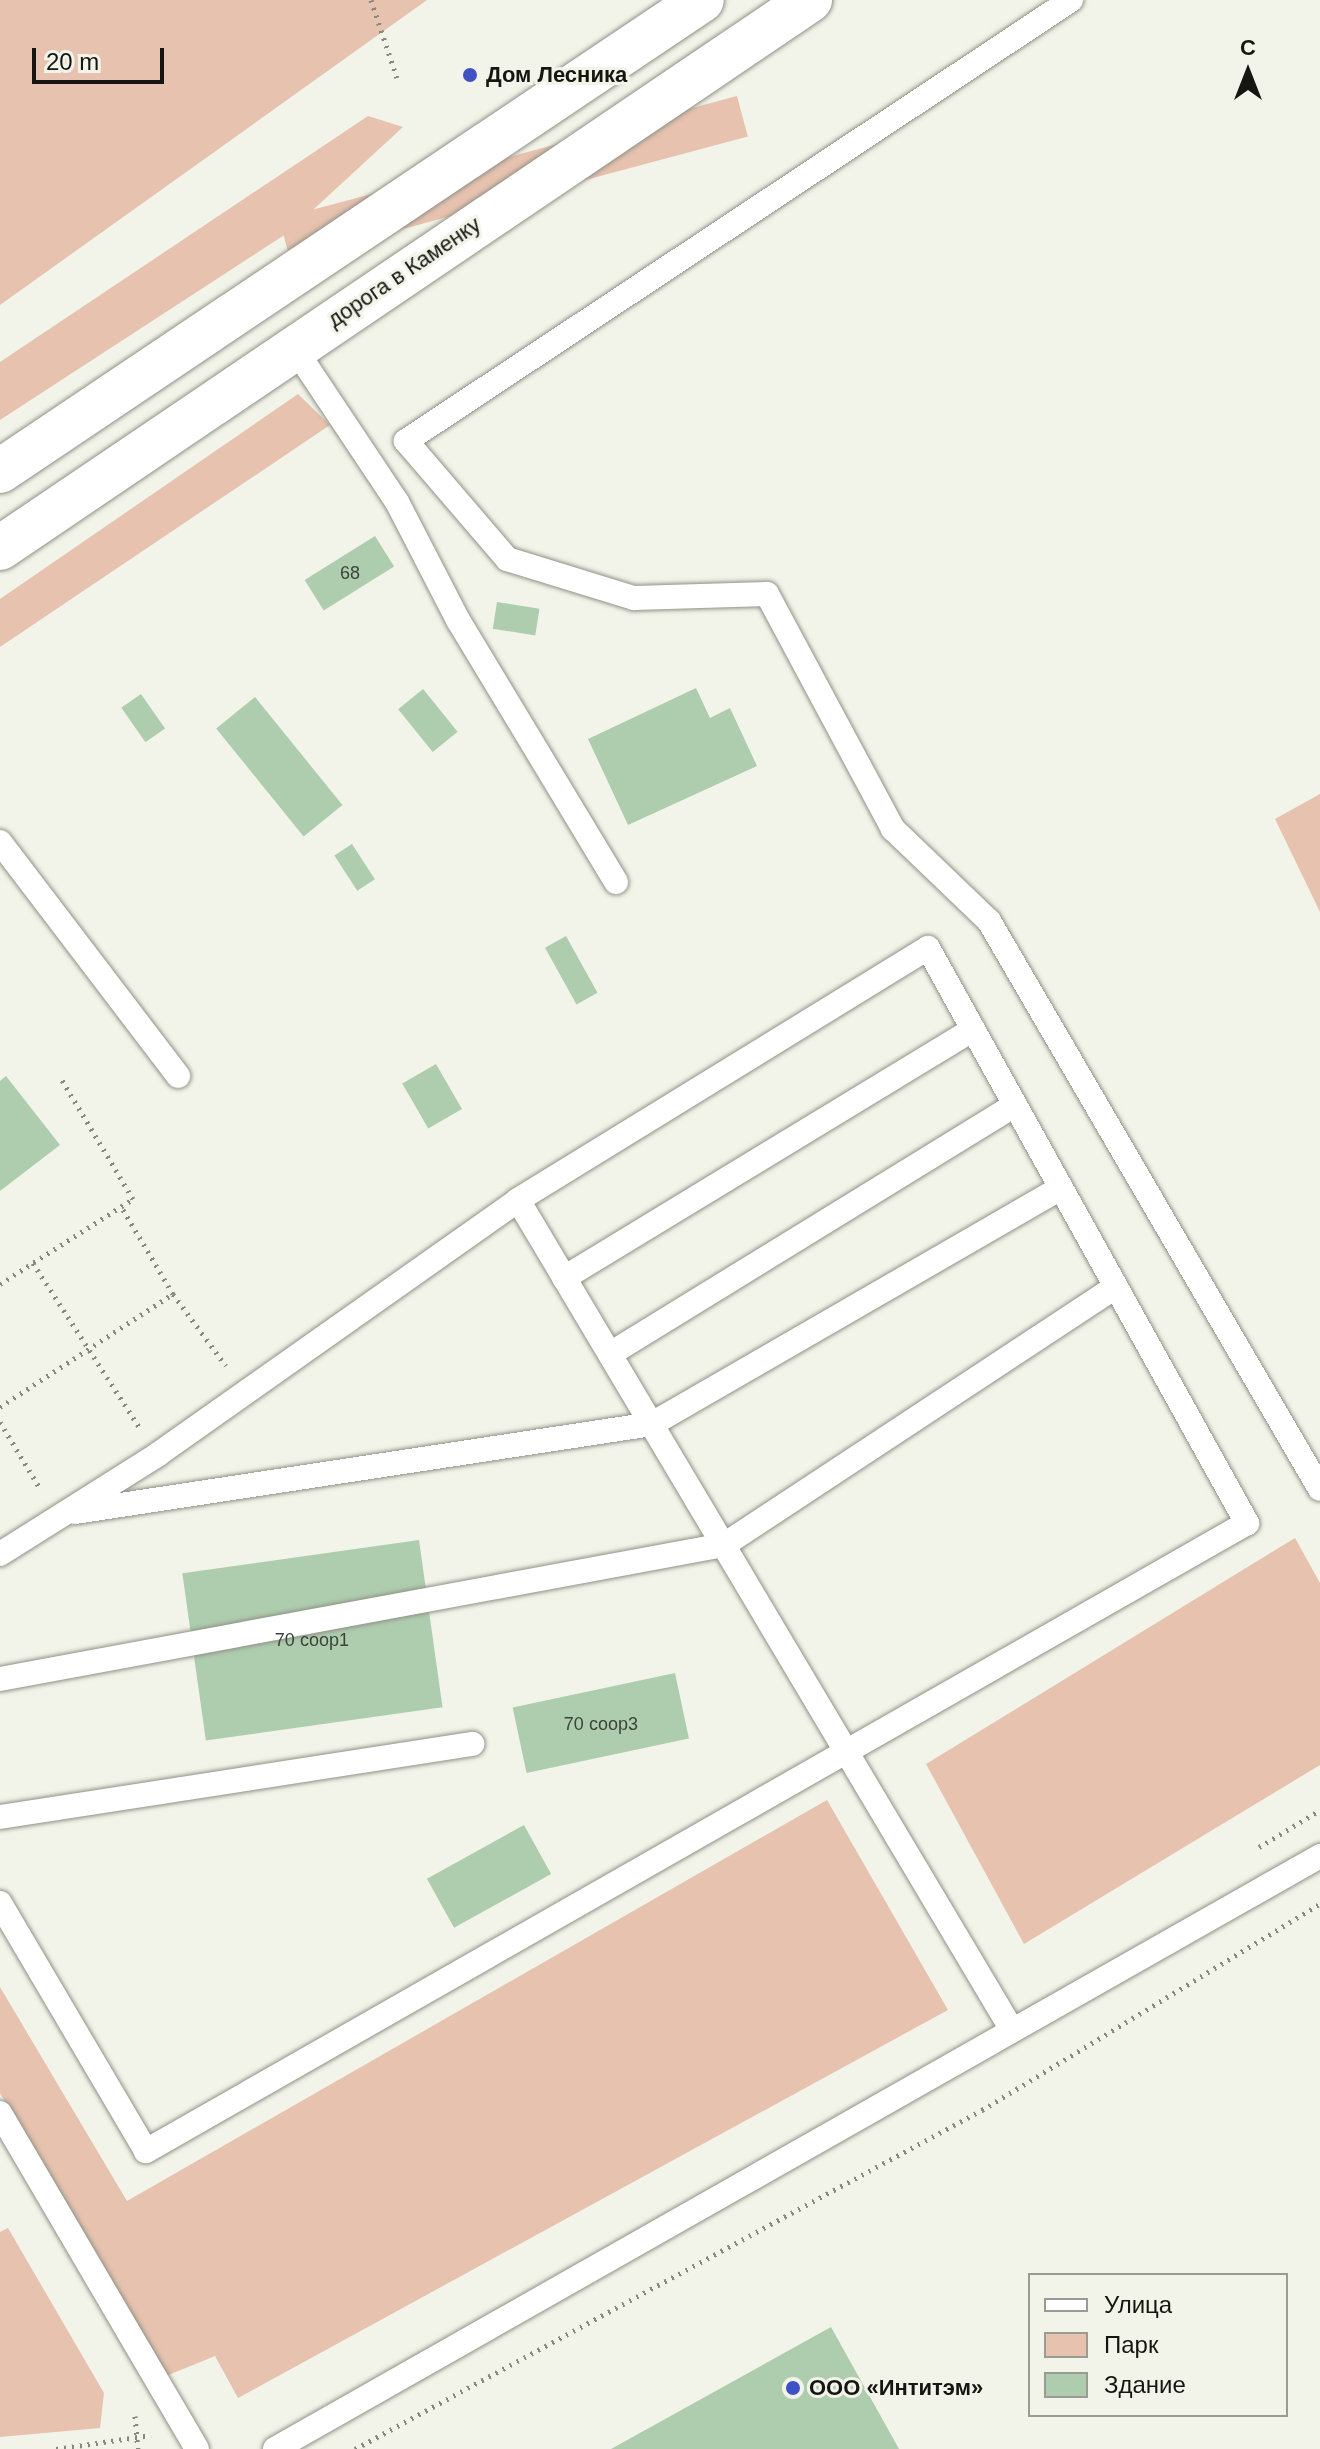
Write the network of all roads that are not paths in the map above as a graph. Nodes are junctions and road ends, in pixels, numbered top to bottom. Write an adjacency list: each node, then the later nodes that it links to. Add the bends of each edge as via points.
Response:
1 (702, 0): 5 (main road)
2 (810, 0): 4 (main road, дорога в Каменку)
3 (1071, 0): 18 (lane, via 406,441 507,559 634,598 767,594 893,829 989,921)
4 (293, 346): 6 (main road, дорога в Каменку); 8 (lane, via 397,502 458,620)
5 (0, 471)
6 (0, 548)
7 (0, 842): 10 (lane)
8 (616, 882)
9 (973, 1029): 11 (lane); 13 (lane, via 928,948); 14 (lane)
10 (178, 1076)
11 (1015, 1105): 12 (lane); 16 (lane)
12 (1061, 1188): 15 (lane); 17 (lane)
13 (518, 1200): 14 (lane); 19 (lane)
14 (564, 1278): 16 (lane)
15 (1116, 1287): 20 (lane); 24 (lane, via 1247,1523)
16 (610, 1354): 17 (lane)
17 (652, 1424): 19 (lane); 20 (lane)
18 (1320, 1489)
19 (69, 1513): 21 (lane)
20 (724, 1545): 22 (lane); 24 (lane)
21 (0, 1554)
22 (0, 1679)
23 (472, 1744): 25 (lane)
24 (847, 1752): 27 (lane, via 146,2151); 28 (lane)
25 (0, 1817)
26 (1320, 1856): 28 (lane)
27 (0, 1903)
28 (1012, 2030): 31 (lane)
29 (0, 2113): 30 (lane)
30 (197, 2449)
31 (275, 2449)

